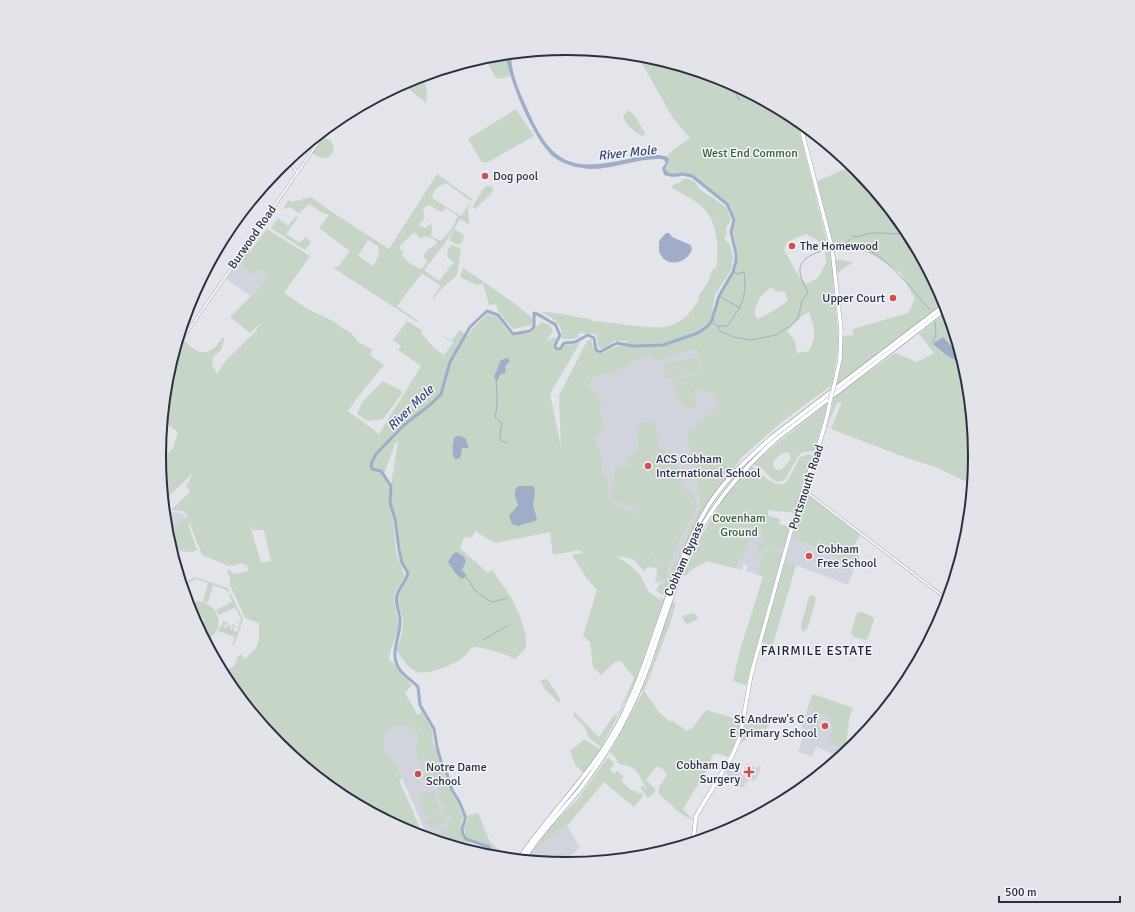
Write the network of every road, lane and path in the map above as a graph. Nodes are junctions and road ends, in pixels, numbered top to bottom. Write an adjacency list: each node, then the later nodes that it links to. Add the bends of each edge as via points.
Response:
1 (802, 131): 8 (main road, Portsmouth Road, bridge, via 832,248 842,336 840,359 821,441)
2 (319, 141): 4 (street, Burwood Road)
3 (292, 165): 4 (street)
4 (297, 173): 7 (street, Burwood Road)
5 (940, 309): 11 (highway, Cobham Bypass, via 772,437 734,474 711,502 690,540 623,716 593,765)
6 (941, 312): 12 (highway, Cobham Bypass, via 775,440 755,458 725,493 694,541 646,671 613,740 590,776)
7 (186, 334)
8 (803, 489): 9 (street); 10 (main road, Portsmouth Road, via 750,678 740,737 696,816)
9 (943, 596)
10 (694, 836)
11 (521, 854)
12 (527, 855)

